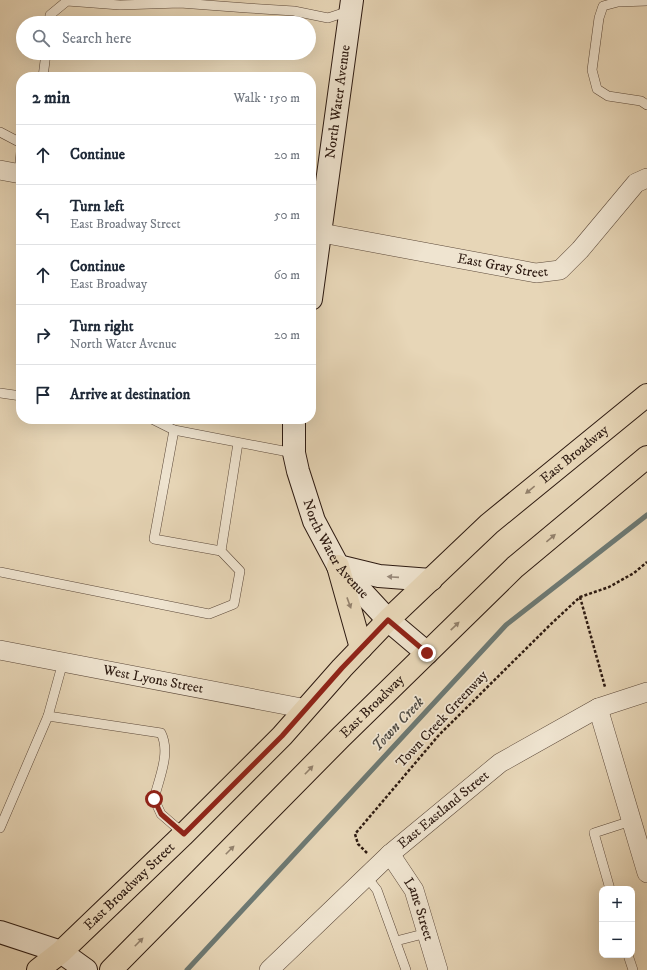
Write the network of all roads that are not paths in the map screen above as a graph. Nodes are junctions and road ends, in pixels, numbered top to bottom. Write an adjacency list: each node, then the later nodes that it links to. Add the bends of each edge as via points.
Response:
1 (68, 0): 3 (lane, via 120,5 180,3 239,7 294,11 328,18); 4 (lane)
2 (647, 0): 7 (lane, via 603,6 592,70 597,89 608,96)
3 (348, 4): 13 (main road, North Water Avenue)
4 (50, 16)
5 (45, 60): 6 (lane)
6 (44, 72)
7 (647, 104)
8 (0, 132): 9 (lane)
9 (16, 140)
10 (0, 170): 11 (street)
11 (16, 173)
12 (647, 178): 13 (street, East Gray Street, via 636,183 560,270 536,273)
13 (316, 231)
14 (0, 393): 15 (lane)
15 (16, 395)
16 (647, 395): 26 (main road, East Broadway, one-way to 26, via 489,524)
17 (162, 424): 19 (lane)
18 (294, 424): 21 (main road, North Water Avenue)
19 (174, 430): 20 (lane); 23 (lane, via 154,539)
20 (238, 443): 21 (lane); 23 (lane)
21 (294, 453): 24 (main road, North Water Avenue, via 314,521)
22 (647, 458): 30 (main road, East Broadway, one-way to 22, via 515,568)
23 (221, 551): 25 (lane, via 240,571 234,604 210,614)
24 (338, 566): 26 (main road, one-way to 24, via 379,576); 27 (main road, North Water Avenue); 28 (main road, one-way to 28)
25 (0, 572)
26 (431, 580): 27 (main road, East Broadway)
27 (388, 620): 28 (main road, East Broadway); 30 (main road, North Water Avenue)
28 (361, 648): 34 (main road, East Broadway)
29 (0, 650): 31 (street, West Lyons Street)
30 (427, 653): 50 (main road, East Broadway, one-way to 30)
31 (63, 662): 34 (street, West Lyons Street); 35 (lane)
32 (647, 692): 33 (street, East Eastland Street)
33 (598, 708): 37 (street); 40 (street, East Eastland Street, via 500,764)
34 (307, 709): 36 (main road, East Broadway)
35 (48, 716): 38 (lane); 39 (lane, via 161,733 165,741 165,755 154,799 161,814)
36 (282, 736): 39 (main road, East Broadway Street)
37 (631, 821): 41 (street); 42 (lane, via 594,833)
38 (0, 828)
39 (184, 834): 46 (main road, East Broadway Street)
40 (378, 865): 44 (street, Lane Street, via 414,890); 45 (lane, via 377,890); 51 (street, East Eastland Street)
41 (647, 873)
42 (609, 886)
43 (0, 932): 46 (main road)
44 (427, 933): 45 (lane); 53 (street, Lane Street)
45 (396, 941): 52 (lane)
46 (61, 952): 48 (main road, East Broadway Street); 49 (main road)
47 (629, 958): 54 (lane)
48 (38, 970)
49 (86, 970)
50 (111, 970)
51 (269, 970)
52 (406, 970)
53 (438, 970)
54 (632, 970)

